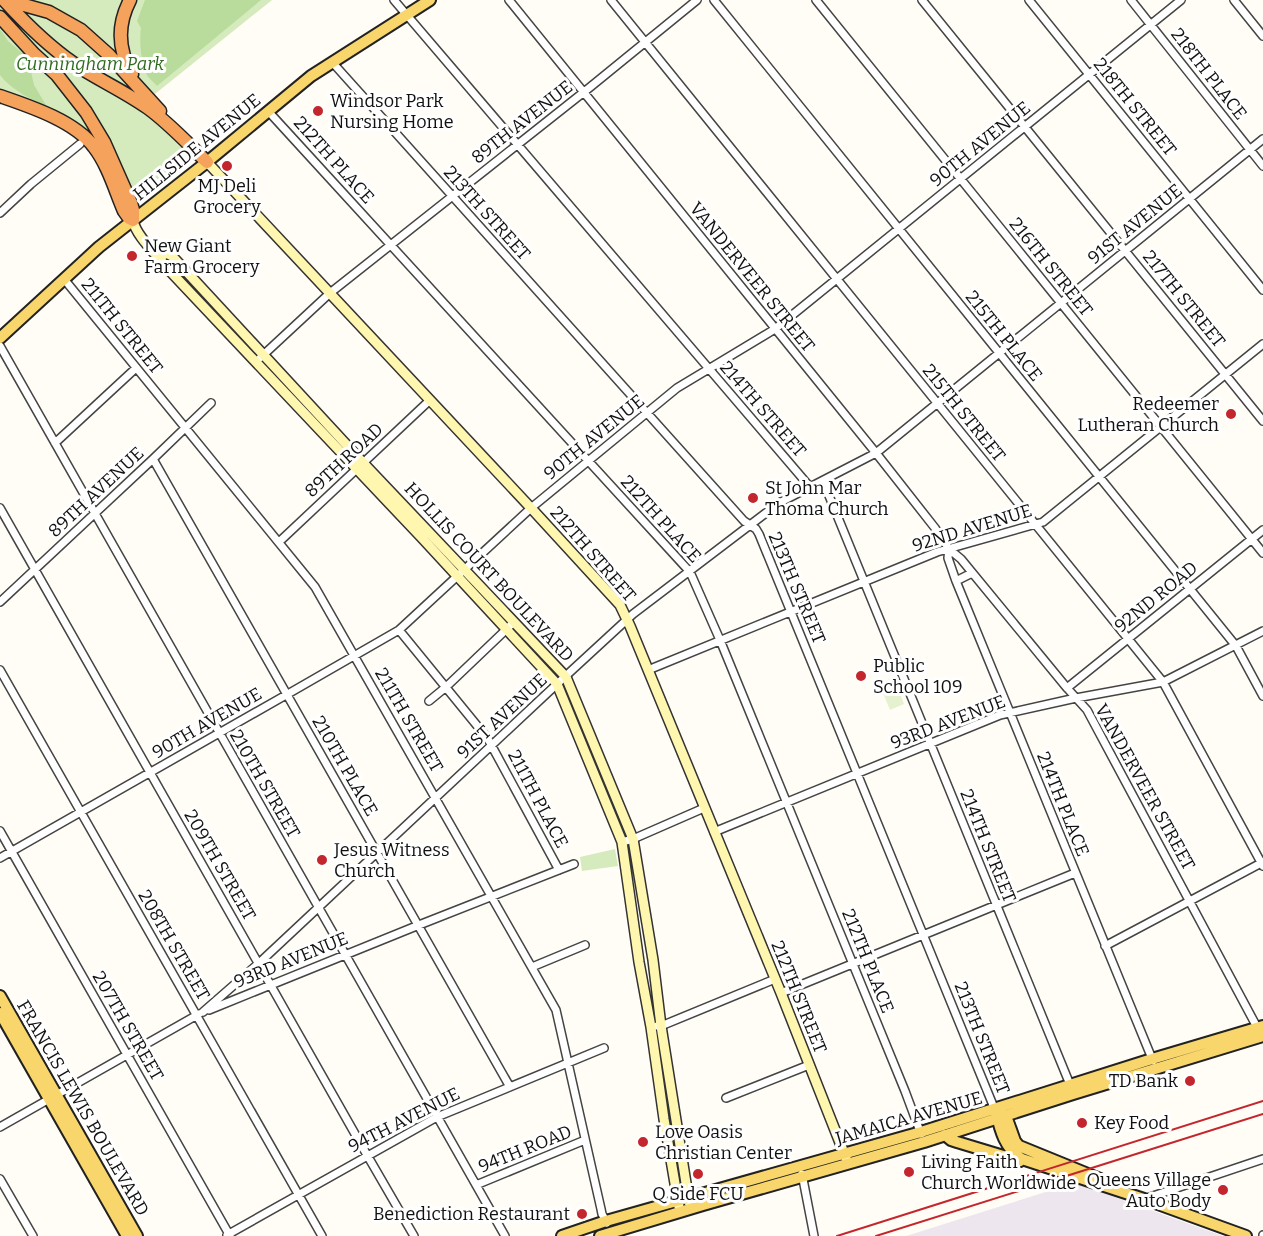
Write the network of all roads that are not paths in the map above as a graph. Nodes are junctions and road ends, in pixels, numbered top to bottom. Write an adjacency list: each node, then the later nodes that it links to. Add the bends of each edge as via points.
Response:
1 (4, 0): 25 (highway, via 49,12 81,30); 28 (highway, via 60,54 135,98)
2 (130, 0): 25 (highway, via 121,26 122,49 129,70)
3 (394, 0): 15 (street, 214TH STREET)
4 (430, 0): 15 (main road, HILLSIDE AVENUE)
5 (509, 0): 23 (street, VANDERVEER STREET)
6 (611, 0): 19 (street, 215TH STREET)
7 (697, 0): 19 (street, 89TH AVENUE)
8 (714, 0): 41 (street, 215TH PLACE)
9 (816, 0): 36 (street, 216TH STREET)
10 (922, 0): 29 (street, 217TH STREET)
11 (1029, 0): 21 (street, 218TH STREET)
12 (1131, 0): 17 (street, 218TH PLACE)
13 (1181, 0): 17 (street, 90TH AVENUE)
14 (1233, 0): 18 (street)
15 (407, 15): 20 (main road, HILLSIDE AVENUE); 32 (street, 214TH STREET)
16 (0, 17): 40 (highway, via 66,85 92,120 132,204)
17 (1150, 24): 21 (street, 90TH AVENUE); 33 (street, 218TH PLACE)
18 (1263, 36)
19 (645, 42): 23 (street, 89TH AVENUE); 46 (street, 215TH STREET)
20 (332, 62): 26 (main road, HILLSIDE AVENUE); 37 (street, 213TH STREET)
21 (1089, 75): 29 (street, 90TH AVENUE); 38 (street, 218TH STREET)
22 (0, 85): 27 (highway)
23 (584, 92): 32 (street, 89TH AVENUE); 54 (street, VANDERVEER STREET)
24 (0, 96): 27 (highway)
25 (149, 97): 28 (highway)
26 (268, 111): 34 (main road, HILLSIDE AVENUE); 42 (street, 212TH PLACE)
27 (56, 119): 40 (highway, via 80,133 94,148 124,210)
28 (169, 125): 34 (highway)
29 (1025, 126): 36 (street, 90TH AVENUE); 43 (street, 217TH STREET)
30 (1263, 139): 33 (street, 91ST AVENUE)
31 (80, 144): 39 (street)
32 (518, 145): 37 (street, 89TH AVENUE); 61 (street, 214TH STREET)
33 (1250, 149): 35 (street, 218TH PLACE); 38 (street, 91ST AVENUE)
34 (207, 162): 40 (main road, HILLSIDE AVENUE); 49 (main road, 212TH STREET)
35 (1263, 166)
36 (961, 179): 41 (street, 90TH AVENUE); 51 (street, 216TH STREET)
37 (452, 197): 42 (street, 89TH AVENUE); 66 (street, 213TH STREET)
38 (1190, 199): 43 (street, 91ST AVENUE); 48 (street, 218TH STREET)
39 (0, 213)
40 (133, 220): 44 (main road, HOLLIS COURT BOULEVARD, via 138,233); 45 (main road, HILLSIDE AVENUE)
41 (899, 229): 46 (street, 90TH AVENUE); 58 (street, 215TH PLACE)
42 (391, 245): 49 (street, 89TH AVENUE); 73 (street, 212TH PLACE)
43 (1125, 251): 51 (street, 91ST AVENUE); 62 (street, 217TH STREET)
44 (161, 260): 47 (main road, HOLLIS COURT BOULEVARD, via 164,254 170,254); 50 (main road, HOLLIS COURT BOULEVARD)
45 (64, 279): 55 (main road, HILLSIDE AVENUE); 60 (street, 211TH STREET)
46 (837, 279): 54 (street, 90TH AVENUE); 65 (street, 215TH STREET)
47 (201, 288): 50 (main road); 52 (main road, HOLLIS COURT BOULEVARD)
48 (1263, 290)
49 (330, 293): 59 (street, 89TH AVENUE); 63 (main road, 212TH STREET)
50 (195, 297): 53 (main road, HOLLIS COURT BOULEVARD)
51 (1061, 303): 58 (street, 91ST AVENUE); 68 (street, 216TH STREET)
52 (228, 318): 53 (main road); 59 (main road, HOLLIS COURT BOULEVARD)
53 (222, 326): 59 (main road, HOLLIS COURT BOULEVARD)
54 (775, 329): 61 (street, 90TH AVENUE); 71 (street, VANDERVEER STREET)
55 (0, 338)
56 (1263, 344): 62 (street, 92ND AVENUE)
57 (0, 346): 70 (street, 210TH STREET)
58 (999, 353): 65 (street, 91ST AVENUE); 75 (street, 215TH PLACE)
59 (260, 359): 74 (main road, HOLLIS COURT BOULEVARD)
60 (136, 368): 69 (street, 211TH STREET); 70 (street)
61 (710, 369): 66 (street, 90TH AVENUE, via 678,388); 77 (street, 214TH STREET)
62 (1225, 375): 67 (street, 217TH STREET); 68 (street, 92ND AVENUE)
63 (430, 400): 74 (street, 89TH ROAD); 79 (main road, 212TH STREET)
64 (211, 403): 69 (street, 89TH AVENUE)
65 (937, 403): 71 (street, 91ST AVENUE); 81 (street, 215TH STREET)
66 (647, 414): 73 (street, 90TH AVENUE); 82 (street, 213TH STREET)
67 (1263, 421)
68 (1161, 427): 75 (street, 92ND AVENUE); 85 (street, 216TH STREET)
69 (185, 428): 72 (street, 89TH AVENUE); 86 (street, 211TH STREET)
70 (55, 444): 80 (street, 210TH STREET)
71 (876, 453): 76 (street, 91ST AVENUE); 87 (street, VANDERVEER STREET)
72 (153, 459): 80 (street, 89TH AVENUE); 115 (street, 210TH PLACE)
73 (589, 461): 79 (street, 90TH AVENUE); 91 (street, 212TH PLACE)
74 (360, 466): 84 (main road, HOLLIS COURT BOULEVARD); 86 (street, 89TH ROAD)
75 (1099, 477): 81 (street, 92ND AVENUE); 96 (street, 215TH PLACE)
76 (823, 481): 77 (street); 95 (street, 214TH STREET)
77 (810, 487): 82 (street, 91ST AVENUE, via 779,503)
78 (0, 508): 90 (street, 209TH STREET)
79 (531, 508): 89 (street, 90TH AVENUE); 99 (main road, 212TH STREET, via 620,605)
80 (95, 513): 90 (street, 89TH AVENUE); 121 (street, 210TH STREET)
81 (1035, 525): 87 (street, 92ND AVENUE); 104 (street, 215TH STREET)
82 (751, 526): 91 (street, 91ST AVENUE); 98 (street, 213TH STREET, via 759,534)
83 (1263, 530): 85 (street, 92ND ROAD)
84 (426, 536): 89 (main road, HOLLIS COURT BOULEVARD); 93 (main road, HOLLIS COURT BOULEVARD)
85 (1252, 539): 88 (street, 216TH STREET); 96 (street, 92ND ROAD)
86 (279, 542): 107 (street, 211TH STREET, via 315,587)
87 (949, 549): 92 (street, VANDERVEER STREET); 94 (street, 214TH PLACE); 95 (street, 92ND AVENUE)
88 (1263, 553)
89 (466, 569): 93 (street, 90TH AVENUE); 100 (main road, HOLLIS COURT BOULEVARD)
90 (34, 570): 97 (street, 89TH AVENUE); 125 (street, 209TH STREET)
91 (690, 572): 99 (street, 91ST AVENUE); 105 (street, 212TH PLACE)
92 (972, 573): 94 (street); 114 (street, VANDERVEER STREET)
93 (457, 577): 101 (street, 90TH AVENUE); 102 (main road, HOLLIS COURT BOULEVARD)
94 (956, 581): 119 (street, 214TH PLACE)
95 (864, 582): 98 (street, 92ND AVENUE); 123 (street, 214TH STREET)
96 (1190, 589): 104 (street, 92ND ROAD); 106 (street, 215TH PLACE)
97 (0, 602)
98 (791, 612): 105 (street, 92ND AVENUE); 126 (street, 213TH STREET)
99 (627, 620): 109 (main road, 212TH STREET); 110 (street, 91ST AVENUE)
100 (514, 622): 102 (street); 110 (main road, HOLLIS COURT BOULEVARD)
101 (399, 630): 107 (street, 90TH AVENUE); 113 (street, 211TH PLACE)
102 (506, 630): 112 (main road, HOLLIS COURT BOULEVARD); 113 (street)
103 (1263, 631): 106 (street, 93RD AVENUE)
104 (1128, 639): 111 (street, 215TH STREET); 114 (street, 92ND ROAD)
105 (720, 640): 109 (street, 92ND AVENUE); 130 (street, 212TH PLACE)
106 (1236, 646): 111 (street, 93RD AVENUE); 116 (street, 215TH PLACE)
107 (355, 656): 115 (street, 90TH AVENUE); 129 (street, 211TH STREET)
108 (0, 670): 132 (street, 208TH STREET)
109 (648, 670): 131 (main road, 212TH STREET)
110 (566, 677): 112 (street, 91ST AVENUE); 120 (main road, HOLLIS COURT BOULEVARD)
111 (1163, 682): 117 (street, 93RD AVENUE); 141 (street, 215TH STREET)
112 (557, 684): 122 (main road, HOLLIS COURT BOULEVARD); 124 (street, 91ST AVENUE)
113 (446, 687): 118 (street); 124 (street, 211TH PLACE)
114 (1067, 688): 117 (street, VANDERVEER STREET)
115 (287, 695): 121 (street, 90TH AVENUE); 138 (street, 210TH PLACE)
116 (1263, 696)
117 (1077, 698): 119 (street, 93RD AVENUE); 147 (street, VANDERVEER STREET)
118 (429, 701)
119 (1010, 714): 123 (street, 93RD AVENUE); 143 (street, 214TH PLACE)
120 (587, 729): 122 (main road); 127 (main road, HOLLIS COURT BOULEVARD)
121 (219, 733): 125 (street, 90TH AVENUE); 149 (street, 210TH STREET)
122 (577, 733): 128 (main road, HOLLIS COURT BOULEVARD)
123 (930, 744): 126 (street, 93RD AVENUE); 148 (street, 214TH STREET)
124 (492, 745): 129 (street, 91ST AVENUE); 142 (street, 211TH PLACE)
125 (150, 773): 132 (street, 90TH AVENUE); 157 (street, 209TH STREET)
126 (858, 773): 130 (street, 93RD AVENUE); 151 (street, 213TH STREET)
127 (610, 784): 128 (main road); 135 (main road, HOLLIS COURT BOULEVARD)
128 (600, 788): 136 (main road, HOLLIS COURT BOULEVARD)
129 (436, 798): 138 (street, 91ST AVENUE); 144 (street, 211TH STREET)
130 (786, 802): 134 (street, 93RD AVENUE); 158 (street, 212TH PLACE)
131 (704, 808): 134 (main road, 212TH STREET); 135 (street)
132 (81, 812): 137 (street, 90TH AVENUE); 165 (street, 208TH STREET)
133 (0, 831): 137 (street, 207TH STREET)
134 (714, 832): 160 (main road, 212TH STREET)
135 (633, 839): 136 (street); 145 (main road, HOLLIS COURT BOULEVARD)
136 (622, 842): 146 (main road, HOLLIS COURT BOULEVARD)
137 (11, 851): 139 (street, 90TH AVENUE); 169 (street, 207TH STREET)
138 (377, 853): 149 (street, 91ST AVENUE); 150 (street, 210TH PLACE)
139 (0, 858)
140 (574, 864): 142 (street, 93RD AVENUE)
141 (1262, 864): 147 (street)
142 (559, 870): 144 (street, 93RD AVENUE)
143 (1075, 873): 148 (street); 153 (street, 214TH PLACE)
144 (491, 896): 150 (street, 93RD AVENUE); 159 (street, 211TH STREET)
145 (642, 898): 146 (main road); 155 (main road, HOLLIS COURT BOULEVARD)
146 (630, 901): 156 (main road, HOLLIS COURT BOULEVARD)
147 (1189, 901): 153 (street); 167 (street, VANDERVEER STREET)
148 (995, 905): 151 (street); 176 (street, 214TH STREET)
149 (319, 908): 154 (street, 210TH STREET); 157 (street, 91ST AVENUE)
150 (419, 925): 154 (street, 93RD AVENUE); 175 (street, 210TH PLACE)
151 (923, 935): 158 (street); 179 (street, 213TH STREET)
152 (585, 945): 159 (street)
153 (1105, 946): 171 (street, 214TH PLACE)
154 (345, 955): 161 (street, 93RD AVENUE); 181 (street, 210TH STREET)
155 (653, 960): 156 (main road); 166 (main road, HOLLIS COURT BOULEVARD)
156 (639, 962): 166 (main road, HOLLIS COURT BOULEVARD)
157 (258, 964): 161 (street, 209TH STREET); 165 (street, 91ST AVENUE)
158 (853, 964): 162 (street); 185 (street, 212TH PLACE)
159 (532, 967): 170 (street, 211TH STREET, via 556,1010)
160 (775, 979): 162 (main road, 212TH STREET); 166 (street)
161 (271, 985): 165 (street, 93RD AVENUE); 187 (street, 209TH STREET)
162 (781, 993): 172 (main road, 212TH STREET)
163 (0, 996): 177 (main road, FRANCIS LEWIS BOULEVARD)
164 (0, 1012): 177 (main road, FRANCIS LEWIS BOULEVARD)
165 (200, 1014): 169 (street, 93RD AVENUE); 196 (street, 208TH STREET)
166 (656, 1027): 173 (main road, HOLLIS COURT BOULEVARD); 174 (main road, HOLLIS COURT BOULEVARD)
167 (1261, 1032): 171 (main road, JAMAICA AVENUE)
168 (604, 1048): 170 (street, 94TH AVENUE)
169 (127, 1055): 177 (street, 93RD AVENUE); 201 (street, 207TH STREET)
170 (568, 1064): 175 (street, 94TH AVENUE); 186 (street, 211TH STREET)
171 (1154, 1064): 176 (main road, JAMAICA AVENUE)
172 (809, 1065): 178 (street); 188 (main road, 212TH STREET)
173 (669, 1070): 174 (main road); 180 (main road, HOLLIS COURT BOULEVARD)
174 (657, 1072): 182 (main road, HOLLIS COURT BOULEVARD)
175 (510, 1087): 181 (street, 94TH AVENUE)
176 (1072, 1090): 179 (main road, JAMAICA AVENUE)
177 (53, 1097): 183 (street, 93RD AVENUE); 203 (main road, FRANCIS LEWIS BOULEVARD); 204 (main road, FRANCIS LEWIS BOULEVARD)
178 (726, 1098)
179 (999, 1115): 184 (main road, JAMAICA AVENUE); 185 (main road, JAMAICA AVENUE, via 980,1114); 191 (main road, via 1008,1148); 197 (main road, via 1018,1145)
180 (676, 1116): 182 (main road); 198 (main road, HOLLIS COURT BOULEVARD)
181 (437, 1117): 187 (street, 94TH AVENUE); 195 (street, 210TH STREET)
182 (664, 1119): 198 (main road, HOLLIS COURT BOULEVARD)
183 (0, 1127)
184 (945, 1135): 185 (main road, JAMAICA AVENUE); 191 (main road)
185 (922, 1137): 188 (main road, JAMAICA AVENUE)
186 (585, 1140): 195 (street, 94TH ROAD); 199 (street, 211TH STREET)
187 (367, 1155): 196 (street, 94TH AVENUE); 206 (street, 209TH STREET)
188 (846, 1159): 193 (main road, JAMAICA AVENUE)
189 (1263, 1159): 190 (street)
190 (1253, 1162): 192 (street); 197 (street)
191 (1031, 1163): 197 (main road)
192 (1263, 1166)
193 (802, 1171): 198 (main road, JAMAICA AVENUE); 210 (street)
194 (0, 1179): 202 (street)
195 (476, 1185): 207 (street, 210TH STREET)
196 (298, 1194): 201 (street, 94TH AVENUE); 205 (street, 208TH STREET)
197 (1144, 1199): 211 (main road)
198 (684, 1205): 199 (main road, JAMAICA AVENUE); 200 (main road, JAMAICA AVENUE)
199 (606, 1221): 200 (street, 211TH STREET); 208 (main road, JAMAICA AVENUE)
200 (614, 1234): 209 (main road, JAMAICA AVENUE)
201 (228, 1235)
202 (33, 1236)
203 (127, 1236)
204 (136, 1236)
205 (322, 1236)
206 (414, 1236)
207 (505, 1236)
208 (562, 1236)
209 (600, 1236)
210 (814, 1236)
211 (1246, 1236)

